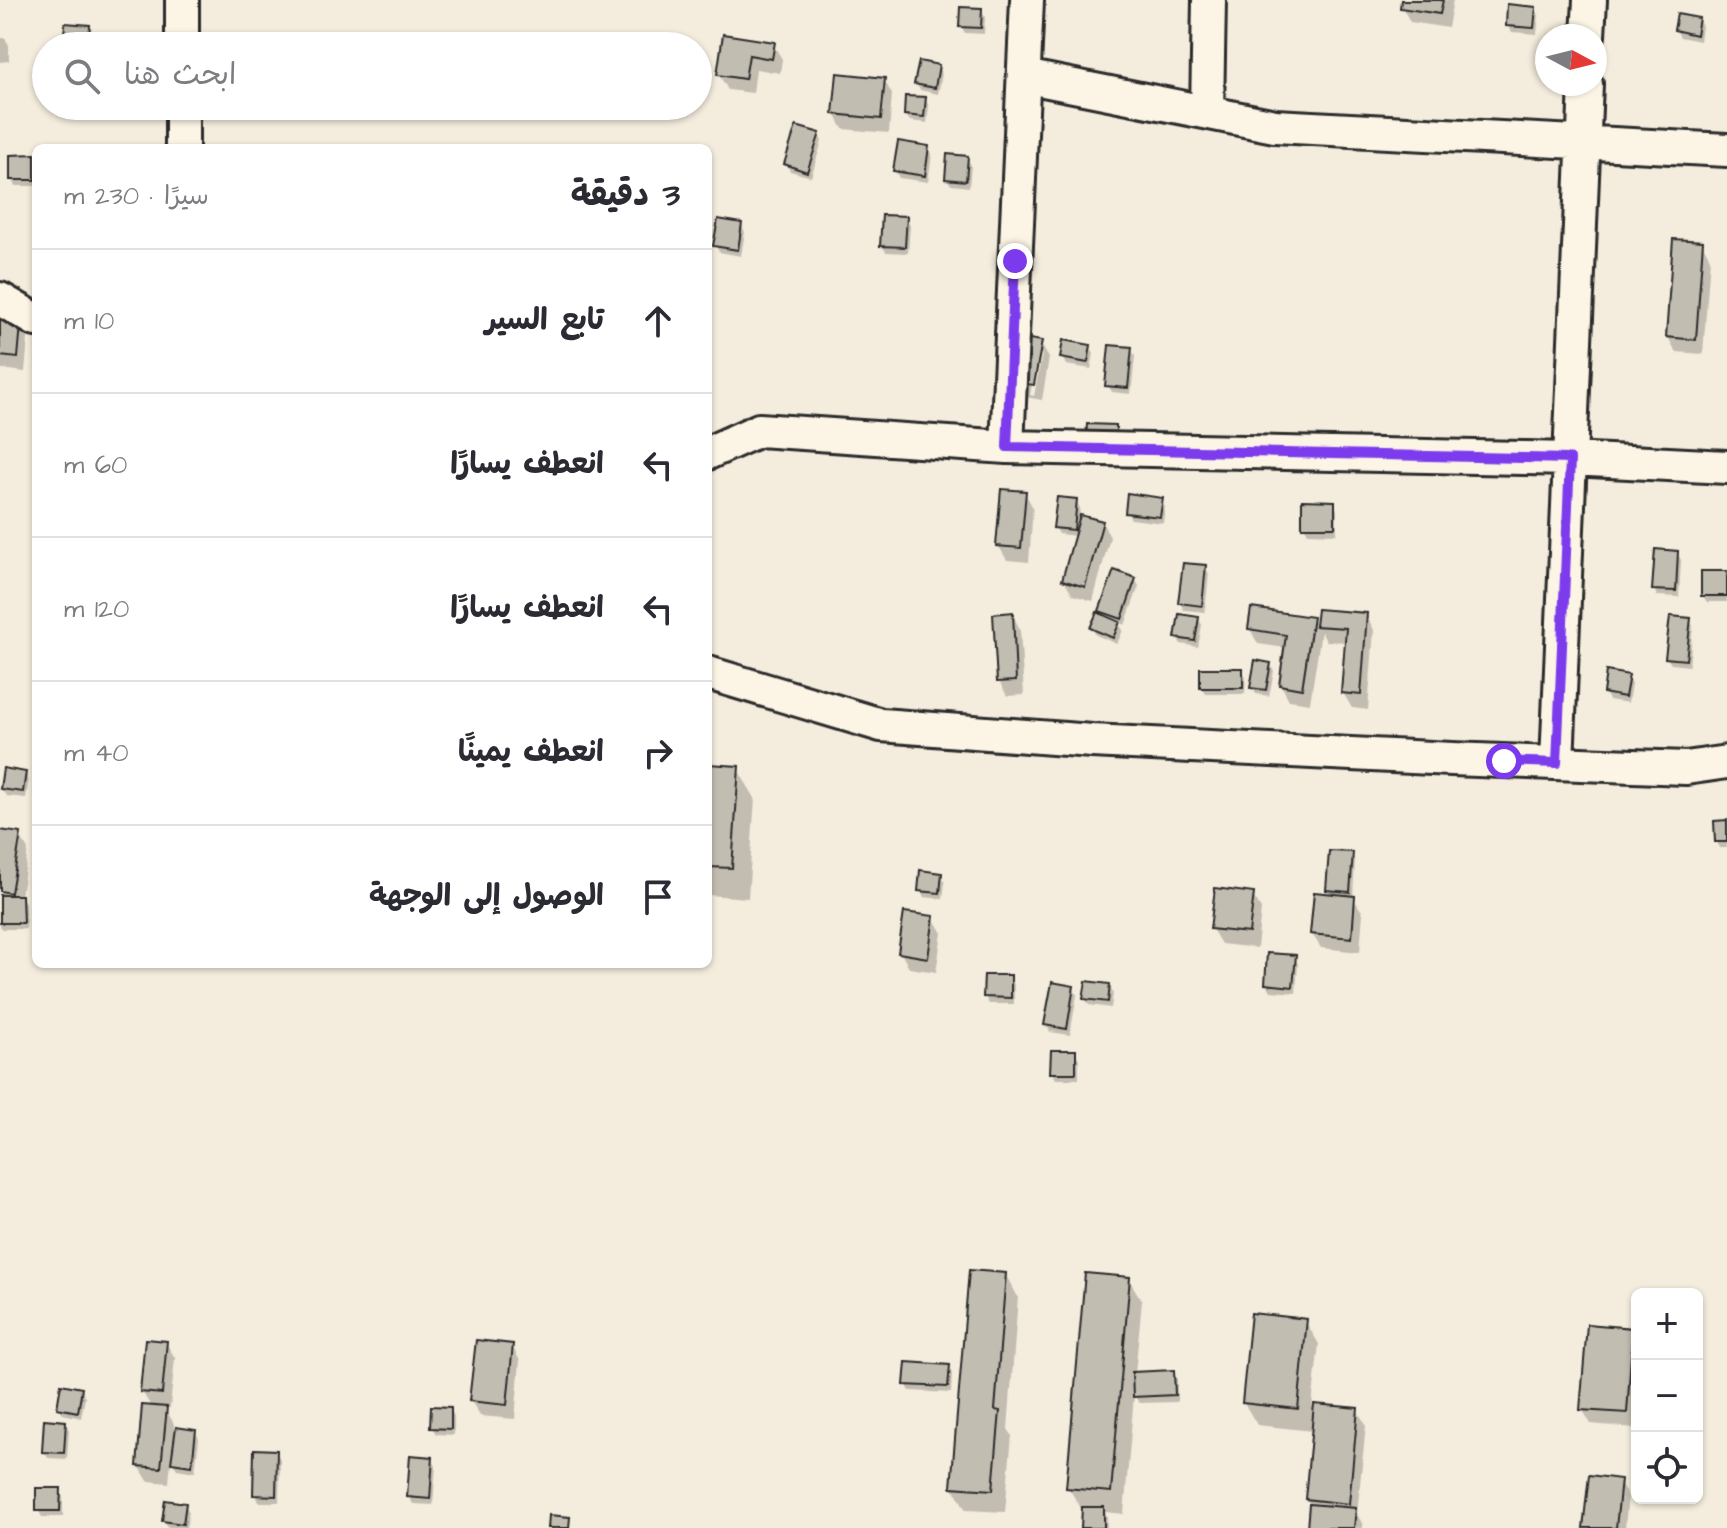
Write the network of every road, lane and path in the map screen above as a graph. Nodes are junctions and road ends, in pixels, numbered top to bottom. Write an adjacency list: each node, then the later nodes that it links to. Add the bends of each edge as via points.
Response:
1 (182, 0): 6 (street)
2 (1027, 0): 7 (street)
3 (1209, 0): 9 (street)
4 (1590, 0): 5 (street)
5 (1589, 24)
6 (182, 32)
7 (1024, 76): 9 (street); 16 (street)
8 (1586, 96): 11 (street)
9 (1207, 112): 11 (street, via 1275,126)
10 (182, 120): 12 (street)
11 (1584, 142): 13 (street); 18 (street)
12 (182, 144)
13 (1727, 150)
14 (0, 299): 15 (street)
15 (32, 318)
16 (1007, 447): 17 (street, via 759,430); 18 (street)
17 (712, 451)
18 (1570, 459): 19 (street); 22 (street)
19 (1727, 467)
20 (712, 674): 22 (street, via 881,725 1092,741)
21 (1727, 762): 22 (street, via 1686,768)
22 (1557, 763)

